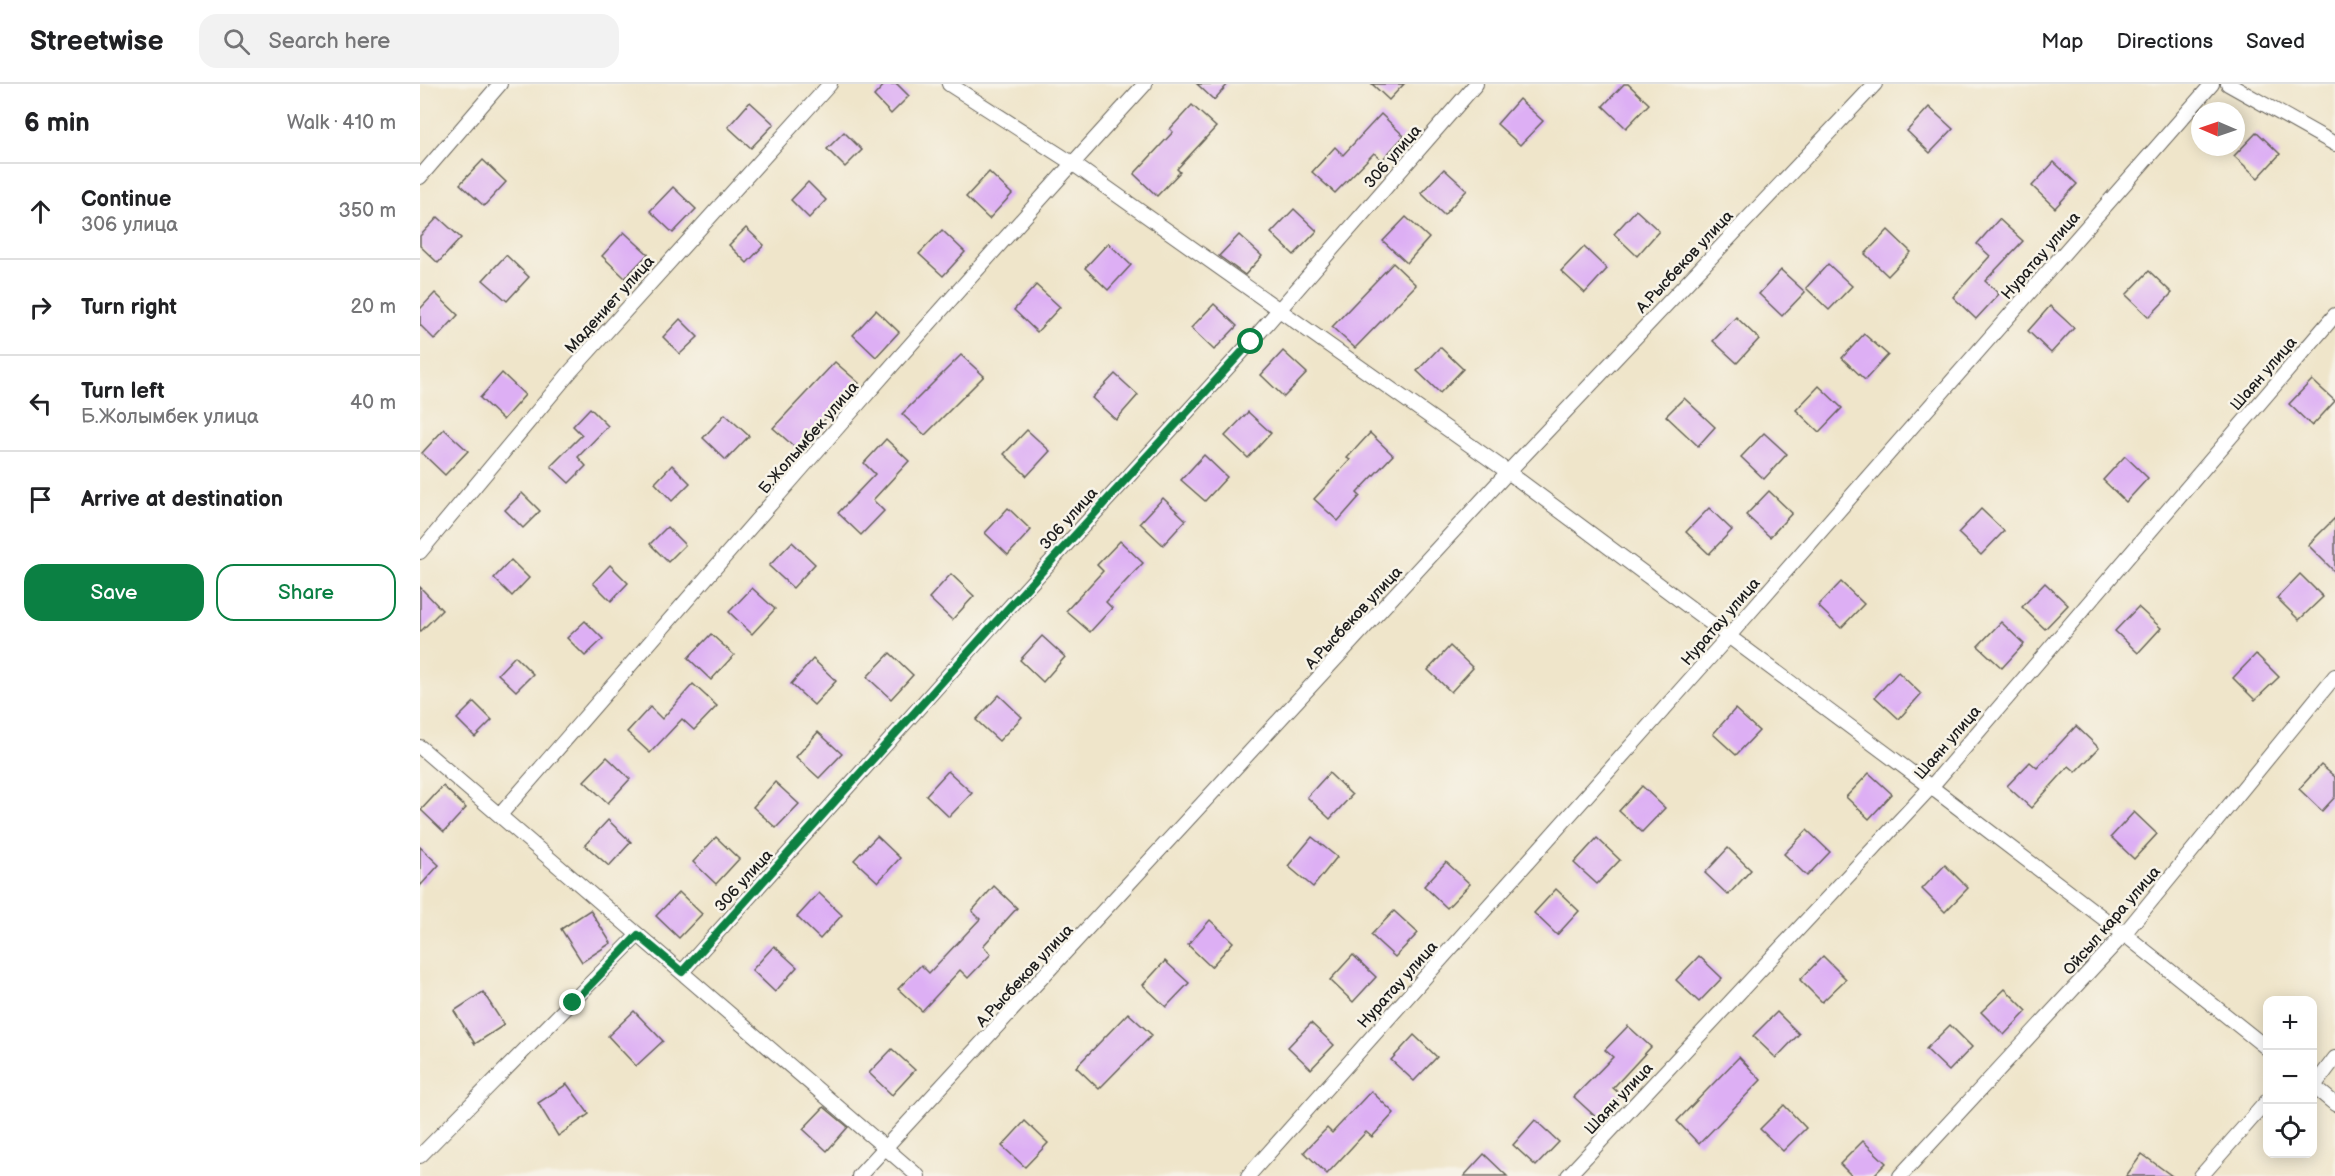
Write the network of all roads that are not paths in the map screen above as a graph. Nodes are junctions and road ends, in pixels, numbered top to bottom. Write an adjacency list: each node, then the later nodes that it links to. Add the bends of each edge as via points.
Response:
1 (500, 84): 11 (street)
2 (830, 84): 15 (street, Мадениет улица, via 570,371)
3 (949, 84): 10 (street)
4 (1145, 84): 10 (street, Б.Жолымбек улица)
5 (1476, 84): 12 (street, 306 улица)
6 (1875, 84): 14 (street, А.Рысбеков улица)
7 (2212, 84): 16 (street, Нуратау улица)
8 (2228, 84): 9 (street)
9 (2335, 144)
10 (1072, 164): 12 (street); 20 (street, Б.Жолымбек улица)
11 (420, 177)
12 (1278, 311): 14 (street); 23 (street, 306 улица)
13 (2335, 315): 19 (street, Шаян улица)
14 (1509, 472): 16 (street); 30 (street, А.Рысбеков улица)
15 (420, 552)
16 (1728, 637): 19 (street); 34 (street, Нуратау улица)
17 (2335, 676): 21 (street, Ойсыл кара улица)
18 (420, 747): 20 (street)
19 (1931, 787): 21 (street); 35 (street, Шаян улица)
20 (500, 815): 22 (street)
21 (2124, 934): 24 (street); 36 (street, Ойсыл кара улица)
22 (638, 935): 23 (street); 31 (street)
23 (682, 972): 30 (street)
24 (2263, 1045)
25 (2335, 1058): 26 (street)
26 (2317, 1081)
27 (2317, 1089): 29 (street)
28 (2264, 1104): 37 (street)
29 (2335, 1104)
30 (887, 1148): 32 (street, А.Рысбеков улица); 33 (street)
31 (420, 1156)
32 (859, 1176)
33 (918, 1176)
34 (1248, 1176)
35 (1568, 1176)
36 (1900, 1176)
37 (2201, 1176)

